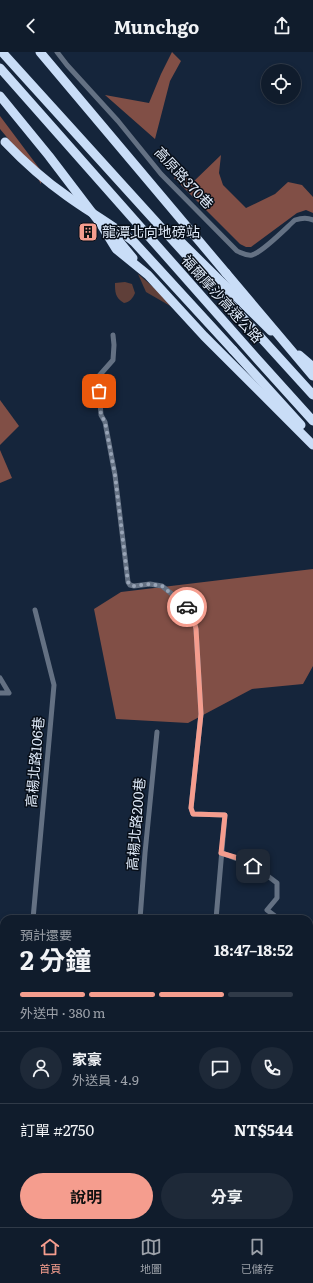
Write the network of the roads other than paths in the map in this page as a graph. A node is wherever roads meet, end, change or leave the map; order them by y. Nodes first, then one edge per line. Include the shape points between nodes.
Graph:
1 (2, 52) edge
2 (40, 52) edge
3 (57, 52) edge
4 (0, 68) edge
5 (0, 96) edge
6 (2, 139) edge
7 (313, 220) edge
8 (155, 222) junction
9 (113, 335) dead end
10 (313, 367) edge
11 (313, 376) edge
12 (313, 395) edge
13 (313, 421) edge
14 (313, 440) edge
15 (313, 444) edge
16 (35, 610) dead end
17 (0, 678) edge
18 (0, 693) edge
19 (157, 732) dead end
20 (221, 853) junction
21 (33, 915) edge
22 (140, 915) edge
23 (216, 915) edge
24 (274, 915) edge

1 - 8 highway, 福爾摩沙高速公路
2 - 11 highway, bridge
3 - 7 street, 高原路370巷 via 161,174 237,251 252,255 295,220
4 - 13 highway, 福爾摩沙高速公路
5 - 15 highway via 100,223 116,249 148,275 204,336
6 - 14 highway, bridge via 48,182 134,242
8 - 10 highway via 181,242 258,319
8 - 12 highway, 福爾摩沙高速公路
9 - 20 street via 113,360 98,377 101,415 105,422 115,475 128,582 134,586 162,586 192,613 196,629 201,714 191,808 193,814 225,815
16 - 21 street, 高楊北路106巷 via 54,685
17 - 18 street via 9,693
19 - 22 street, 高楊北路200巷
20 - 23 street
20 - 24 street via 241,859 277,884 277,898 267,910

